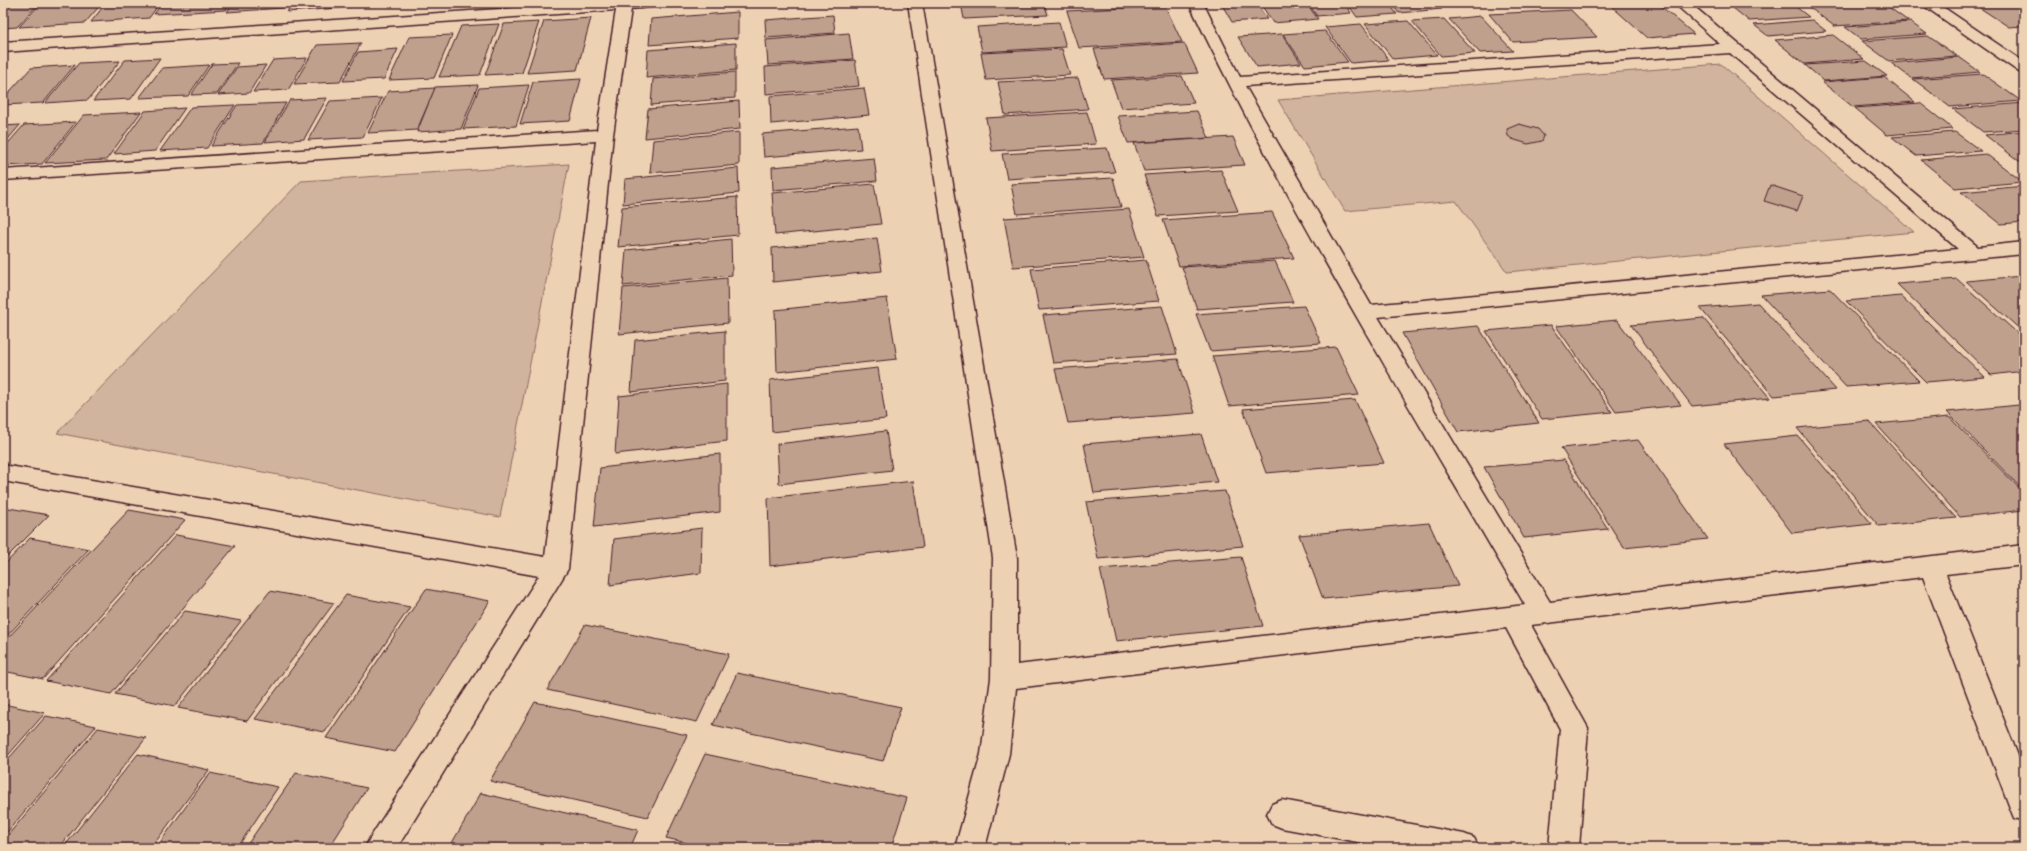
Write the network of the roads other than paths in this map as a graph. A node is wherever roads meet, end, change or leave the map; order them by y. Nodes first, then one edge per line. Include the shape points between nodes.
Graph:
1 (655, 3) edge
2 (915, 3) edge
3 (1196, 3) edge
4 (1681, 3) edge
5 (1927, 3) edge
6 (624, 5) junction
7 (3, 47) edge
8 (1735, 48) junction
9 (2024, 69) edge
10 (1235, 82) junction
11 (605, 135) junction
12 (3, 175) edge
13 (2024, 248) edge
14 (1974, 253) junction
15 (1365, 312) junction
16 (3, 473) edge
17 (2024, 555) edge
18 (1931, 566) junction
19 (556, 569) junction
20 (1543, 613) junction
21 (1513, 616) junction
22 (1004, 678) junction
23 (2024, 808) edge
24 (1282, 814) dead end
25 (380, 848) edge
26 (970, 848) edge
27 (1464, 848) edge
28 (1564, 848) edge

1 - 6 street
2 - 22 street via 1005,558
3 - 10 street
4 - 8 street
5 - 9 street
6 - 7 street
6 - 11 street
8 - 10 street
8 - 14 street
10 - 15 street
11 - 12 street
11 - 19 street
13 - 14 street
14 - 15 street
15 - 20 street
16 - 19 street
17 - 18 street
18 - 20 street
18 - 23 street
19 - 25 street
20 - 21 street
21 - 22 street
21 - 28 street via 1574,728
22 - 26 street via 995,754
24 - 27 street

